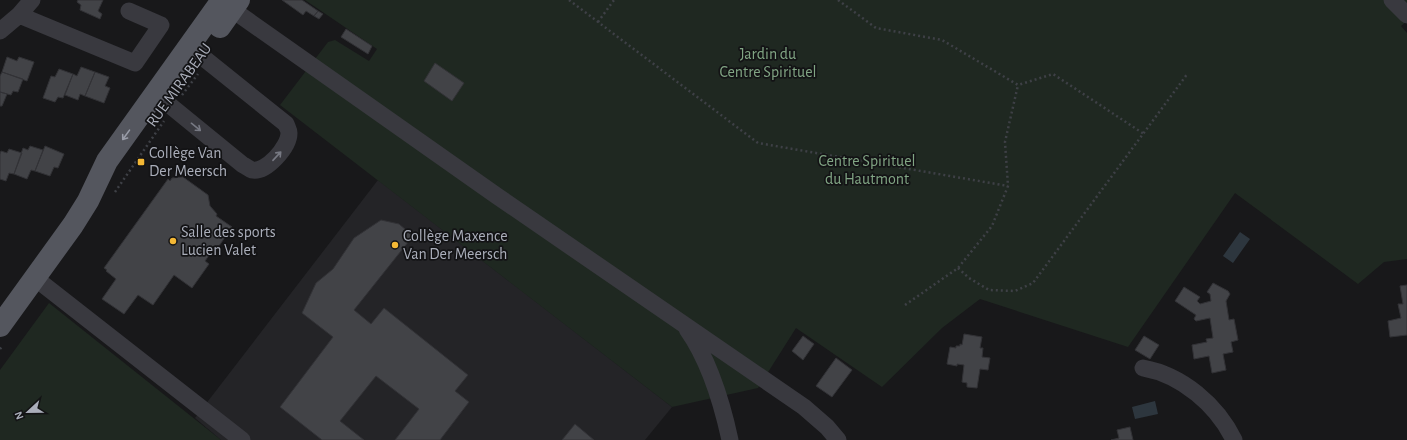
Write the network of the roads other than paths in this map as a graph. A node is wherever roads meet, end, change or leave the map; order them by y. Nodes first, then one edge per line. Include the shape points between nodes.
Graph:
1 (32, 0) edge
2 (1392, 0) edge
3 (229, 3) edge
4 (129, 11) dead end
5 (19, 14) junction
6 (1407, 15) edge
7 (0, 31) edge
8 (195, 51) junction
9 (161, 98) junction
10 (35, 278) junction
11 (683, 324) junction
12 (0, 326) edge
13 (1143, 368) dead end
14 (242, 440) edge
15 (730, 440) edge
16 (838, 440) edge
17 (1234, 440) edge

1 - 5 street
2 - 6 street
3 - 8 main road, RUE MIRABEAU
3 - 11 street via 497,196
4 - 5 street via 161,25 135,63
5 - 7 street
8 - 9 main road, RUE MIRABEAU
9 -> 8 street via 252,170 266,166 280,153 288,138 286,124
9 - 10 main road, RUE MIRABEAU via 107,186
10 - 12 main road, RUE MIRABEAU
10 - 14 street
11 - 15 street via 709,372
11 - 16 street via 804,408
13 - 17 street via 1156,370 1178,380 1205,401 1223,420

